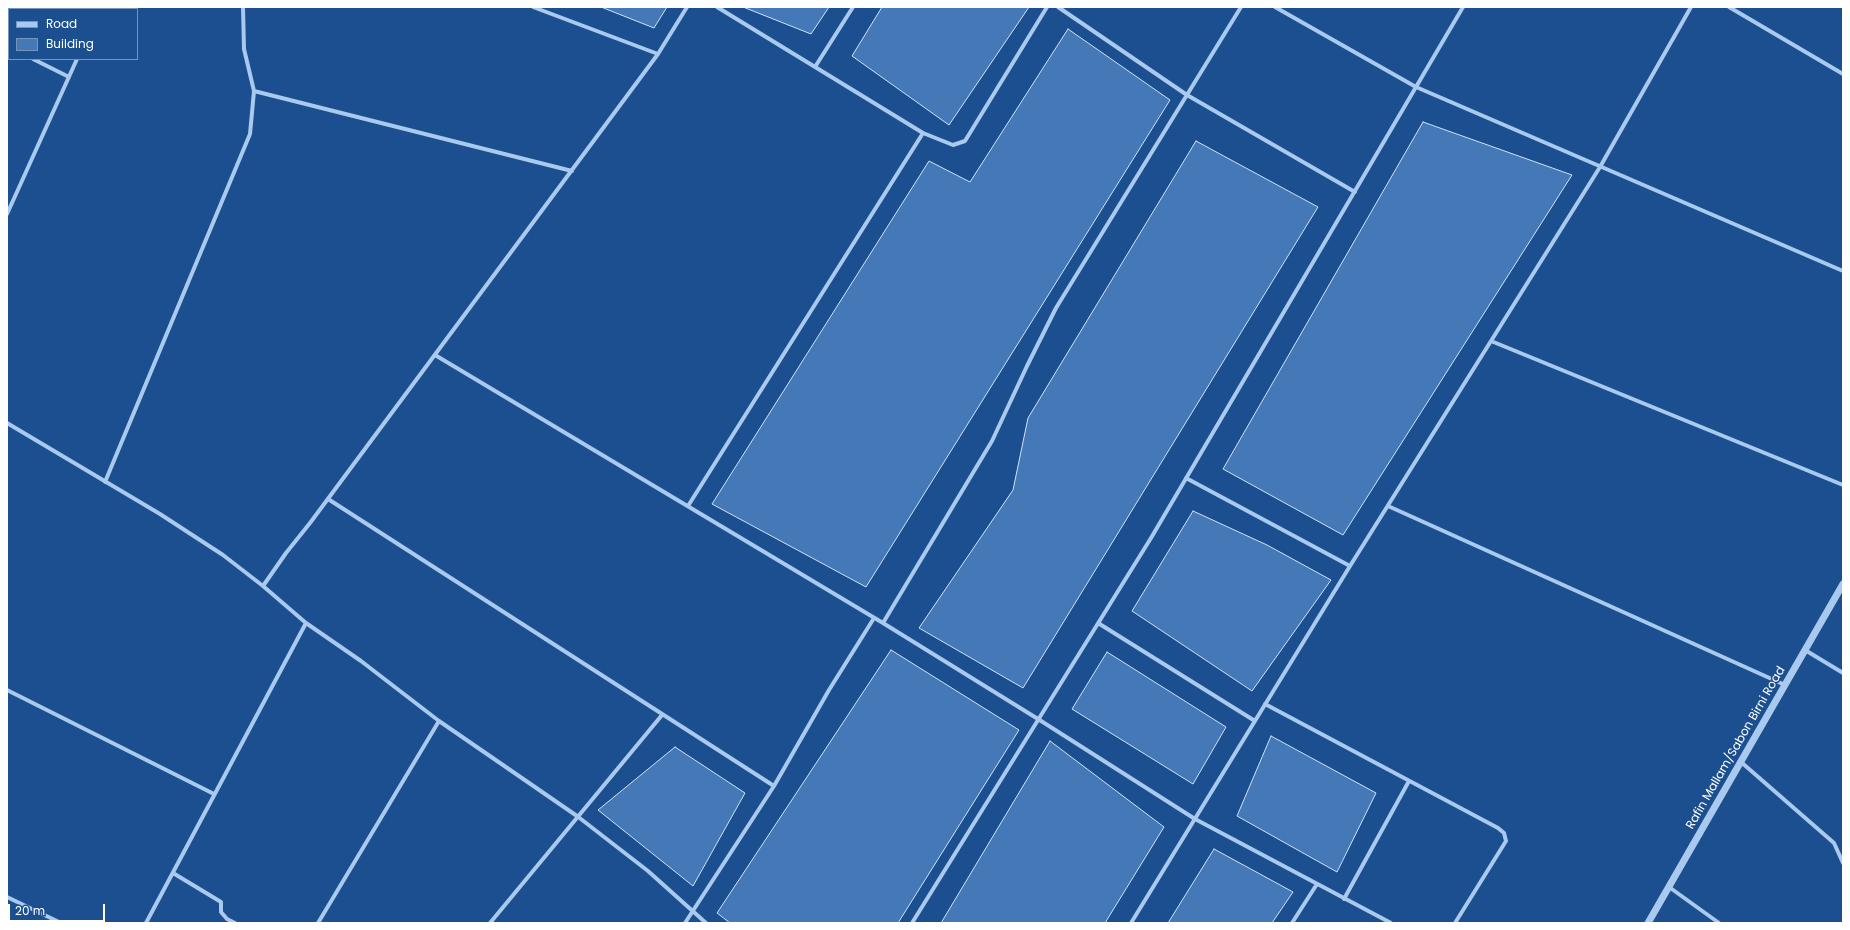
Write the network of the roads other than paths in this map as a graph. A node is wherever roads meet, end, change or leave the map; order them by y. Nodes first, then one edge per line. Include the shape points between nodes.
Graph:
1 (243, 7) edge
2 (533, 7) edge
3 (687, 7) edge
4 (717, 7) edge
5 (853, 7) edge
6 (1047, 7) edge
7 (1058, 7) edge
8 (1241, 7) edge
9 (1274, 7) edge
10 (1463, 7) edge
11 (1691, 7) edge
12 (1729, 7) edge
13 (658, 54) junction
14 (35, 60) edge
15 (76, 60) edge
16 (815, 67) junction
17 (1843, 74) edge
18 (69, 77) junction
19 (1416, 87) junction
20 (254, 91) junction
21 (1187, 95) junction
22 (923, 134) junction
23 (1600, 167) junction
24 (572, 171) junction
25 (1355, 192) junction
26 (7, 214) edge
27 (1843, 271) edge
28 (1491, 341) junction
29 (435, 355) junction
30 (7, 423) edge
31 (1186, 478) junction
32 (105, 482) junction
33 (1843, 485) edge
34 (328, 499) junction
35 (688, 506) junction
36 (1388, 506) junction
37 (1350, 566) junction
38 (1843, 584) edge
39 (263, 586) junction
40 (874, 618) junction
41 (306, 623) junction
42 (883, 623) junction
43 (1098, 623) junction
44 (1805, 650) junction
45 (1843, 673) edge
46 (1785, 685) junction
47 (7, 690) edge
48 (1265, 704) junction
49 (662, 715) junction
50 (1038, 719) junction
51 (439, 721) junction
52 (1255, 721) junction
53 (1741, 762) junction
54 (1409, 780) junction
55 (774, 786) junction
56 (214, 794) junction
57 (577, 816) junction
58 (1195, 819) junction
59 (1843, 863) edge
60 (173, 873) junction
61 (1317, 884) junction
62 (1669, 887) junction
63 (7, 897) edge
64 (1344, 899) junction
65 (692, 912) junction
66 (61, 923) edge
67 (146, 923) edge
68 (235, 923) edge
69 (318, 923) edge
70 (490, 923) edge
71 (685, 923) edge
72 (706, 923) edge
73 (912, 923) edge
74 (1131, 923) edge
75 (1292, 923) edge
76 (1391, 923) edge
77 (1455, 923) edge
78 (1648, 923) edge
79 (1719, 923) edge

1 - 20 street via 244,49
2 - 13 street
3 - 13 street
4 - 16 street
5 - 16 street
6 - 22 street via 965,141 953,145
7 - 21 street
8 - 21 street
9 - 19 street
10 - 19 street
11 - 23 street
12 - 17 street
13 - 24 street
14 - 18 street
15 - 18 street
16 - 22 street
18 - 26 street
19 - 23 street
19 - 25 street
20 - 24 street
20 - 32 street via 250,134
21 - 25 street
21 - 42 street via 1056,308 992,441
22 - 35 street
23 - 27 street
23 - 28 street
24 - 29 street
25 - 31 street
28 - 33 street
28 - 36 street
29 - 34 street
29 - 35 street
30 - 32 street
31 - 37 street
31 - 43 street
32 - 39 street via 223,555
34 - 39 street
34 - 49 street
35 - 40 street
36 - 37 street
36 - 46 street
37 - 48 street
38 - 44 street, Rafin Mallam/Sabon Birni Road
39 - 41 street
40 - 42 street
40 - 55 street
41 - 51 street via 361,661
41 - 56 street
42 - 50 street
43 - 50 street
43 - 52 street
44 - 45 street
44 - 46 street, Rafin Mallam/Sabon Birni Road
46 - 53 street, Rafin Mallam/Sabon Birni Road
47 - 56 street
48 - 52 street
48 - 54 street
49 - 55 street
49 - 57 street
50 - 58 street
50 - 73 street
51 - 57 street
51 - 69 street
52 - 58 street
53 - 59 street via 1834,843
53 - 62 street, Rafin Mallam/Sabon Birni Road
54 - 64 street
54 - 77 street via 1504,833 1506,840
55 - 65 street
56 - 60 street
57 - 65 street via 648,871
57 - 70 street
58 - 61 street
58 - 74 street
60 - 67 street
60 - 68 street via 221,902 221,912
61 - 64 street
61 - 75 street
62 - 78 street, Rafin Mallam/Sabon Birni Road
62 - 79 street
63 - 66 street
64 - 76 street
65 - 71 street
65 - 72 street

